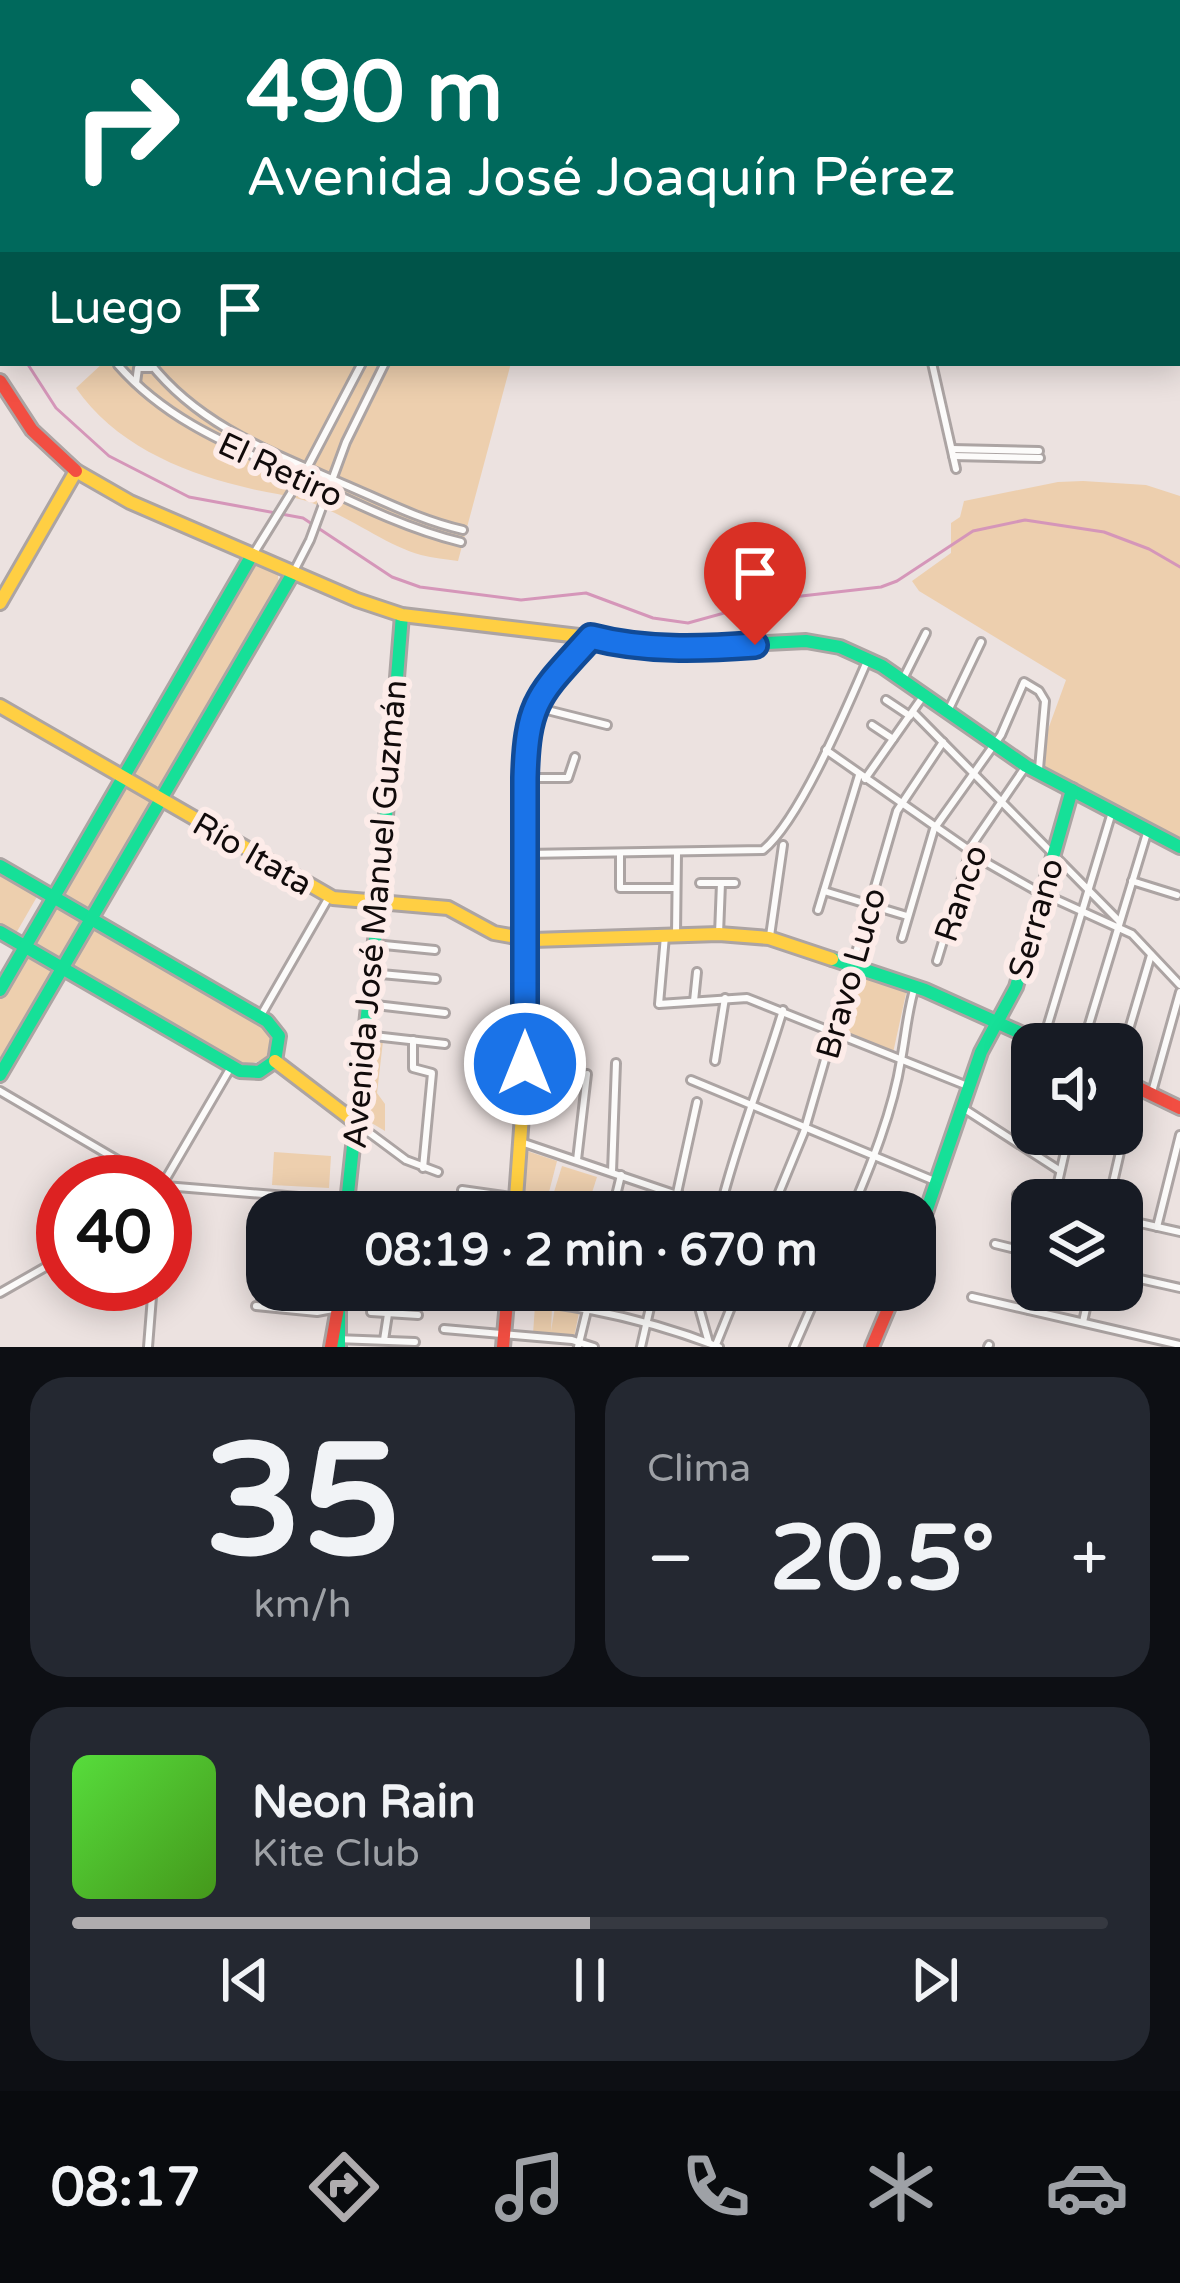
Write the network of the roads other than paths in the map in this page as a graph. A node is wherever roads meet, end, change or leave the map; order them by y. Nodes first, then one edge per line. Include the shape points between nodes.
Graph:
1 (119, 366) edge
2 (152, 366) edge
3 (360, 366) edge
4 (384, 366) edge
5 (933, 366) edge
6 (0, 381) edge
7 (137, 386) junction
8 (952, 453) junction
9 (1036, 455) dead end
10 (307, 468) junction
11 (956, 469) dead end
12 (76, 471) junction
13 (301, 478) junction
14 (332, 479) junction
15 (97, 485) junction
16 (65, 490) junction
17 (328, 491) junction
18 (449, 527) junction
19 (463, 530) dead end
20 (445, 538) junction
21 (461, 542) dead end
22 (252, 555) junction
23 (293, 573) junction
24 (0, 603) edge
25 (403, 615) junction
26 (926, 633) dead end
27 (591, 637) junction
28 (981, 642) dead end
29 (868, 658) junction
30 (902, 680) junction
31 (924, 695) junction
32 (886, 700) dead end
33 (0, 706) edge
34 (533, 707) junction
35 (947, 712) junction
36 (911, 714) junction
37 (607, 724) dead end
38 (872, 725) dead end
39 (893, 739) junction
40 (944, 742) junction
41 (994, 745) junction
42 (826, 750) junction
43 (575, 758) dead end
44 (1033, 770) junction
45 (973, 772) junction
46 (862, 777) junction
47 (123, 778) junction
48 (525, 778) junction
49 (1072, 790) junction
50 (160, 799) junction
51 (1001, 801) junction
52 (900, 804) junction
53 (1112, 812) junction
54 (934, 829) junction
55 (1148, 832) junction
56 (783, 845) dead end
57 (1180, 847) edge
58 (969, 852) junction
59 (620, 853) junction
60 (677, 853) junction
61 (525, 854) junction
62 (1054, 854) junction
63 (0, 866) edge
64 (1132, 881) junction
65 (700, 883) dead end
66 (721, 883) junction
67 (735, 883) dead end
68 (676, 888) junction
69 (1086, 888) junction
70 (824, 891) junction
71 (1042, 894) junction
72 (1177, 896) edge
73 (54, 897) junction
74 (329, 897) junction
75 (379, 903) junction
76 (870, 904) junction
77 (818, 910) dead end
78 (1079, 911) junction
79 (908, 916) junction
80 (91, 919) junction
81 (1118, 924) junction
82 (0, 932) edge
83 (719, 934) junction
84 (670, 936) junction
85 (770, 938) junction
86 (902, 938) dead end
87 (525, 939) junction
88 (374, 944) junction
89 (25, 947) junction
90 (436, 950) dead end
91 (1151, 955) junction
92 (937, 961) dead end
93 (852, 964) junction
94 (62, 968) junction
95 (697, 972) dead end
96 (370, 973) junction
97 (436, 980) dead end
98 (915, 986) junction
99 (1180, 988) edge
100 (0, 990) edge
101 (724, 998) junction
102 (694, 1001) junction
103 (367, 1004) junction
104 (783, 1010) junction
105 (445, 1013) dead end
106 (260, 1017) junction
107 (998, 1022) junction
108 (1049, 1023) edge
109 (1089, 1023) edge
110 (1131, 1023) edge
111 (1011, 1028) edge
112 (834, 1030) junction
113 (364, 1035) junction
114 (413, 1040) junction
115 (445, 1044) dead end
116 (902, 1059) junction
117 (275, 1061) junction
118 (715, 1061) dead end
119 (616, 1063) dead end
120 (231, 1067) junction
121 (587, 1074) dead end
122 (0, 1076) edge
123 (692, 1080) dead end
124 (970, 1087) junction
125 (1143, 1090) edge
126 (0, 1091) edge
127 (1152, 1094) junction
128 (698, 1102) dead end
129 (754, 1104) junction
130 (963, 1108) junction
131 (1180, 1108) edge
132 (355, 1122) junction
133 (806, 1126) junction
134 (1180, 1135) edge
135 (521, 1142) junction
136 (111, 1155) edge
137 (178, 1155) edge
138 (1063, 1155) edge
139 (874, 1156) junction
140 (577, 1161) junction
141 (423, 1168) junction
142 (1059, 1170) junction
143 (438, 1172) dead end
144 (616, 1174) junction
145 (1058, 1179) edge
146 (938, 1183) junction
147 (192, 1188) edge
148 (462, 1190) dead end
149 (348, 1191) edge
150 (471, 1191) edge
151 (517, 1191) edge
152 (615, 1191) edge
153 (671, 1191) edge
154 (678, 1191) edge
155 (726, 1191) edge
156 (780, 1191) edge
157 (860, 1191) edge
158 (935, 1191) edge
159 (246, 1195) edge
160 (1143, 1224) edge
161 (1157, 1227) junction
162 (1180, 1232) edge
163 (995, 1244) dead end
164 (1011, 1248) edge
165 (36, 1273) edge
166 (1143, 1279) edge
167 (1180, 1288) edge
168 (0, 1294) edge
169 (972, 1297) dead end
170 (1011, 1306) edge
171 (151, 1311) edge
172 (338, 1311) edge
173 (586, 1311) edge
174 (602, 1311) edge
175 (649, 1311) edge
176 (700, 1311) edge
177 (729, 1311) edge
178 (810, 1311) edge
179 (887, 1311) edge
180 (1034, 1311) edge
181 (1085, 1311) edge
182 (371, 1312) dead end
183 (388, 1313) junction
184 (418, 1315) dead end
185 (647, 1320) junction
186 (1083, 1322) junction
187 (444, 1329) dead end
188 (504, 1340) edge
189 (415, 1342) dead end
190 (335, 1343) edge
191 (382, 1343) edge
192 (578, 1345) edge
193 (1180, 1345) edge
194 (715, 1346) edge
195 (148, 1347) edge
196 (594, 1347) edge
197 (641, 1347) edge
198 (794, 1347) edge
199 (872, 1347) edge

1 - 7 street, El Retiro
2 - 7 street via 138,368
2 - 10 street, El Retiro via 214,423
3 - 10 street
4 - 14 street
5 - 8 street
6 - 12 street via 32,430
7 - 13 street, El Retiro via 191,426
8 - 9 street
8 - 11 street
10 - 13 street
10 - 14 street, El Retiro
12 - 15 street
12 - 16 street
13 - 17 street, El Retiro
13 - 22 street
14 - 17 street
14 - 18 street, El Retiro
15 - 16 street
15 - 22 street
16 - 24 street
17 - 20 street, El Retiro
17 - 23 street
18 - 19 street, El Retiro
18 - 20 street
20 - 21 street, El Retiro
22 - 23 street
22 - 47 street
23 - 25 street
23 - 50 street
25 - 27 street
25 - 75 street, Avenida José Manuel Guzmán
26 - 30 street
27 - 29 street via 696,649 806,641
27 - 34 street
28 - 35 street
29 - 30 street
29 - 42 street
30 - 31 street
31 - 35 street
31 - 36 street
32 - 36 street
33 - 47 street, Río Itata
34 - 37 street
34 - 48 street
35 - 41 street
36 - 39 street
36 - 40 street
38 - 39 street
39 - 46 street
40 - 45 street
40 - 52 street, Bravo Luco
41 - 44 street
41 - 44 street via 1024,682 1045,701
41 - 45 street
42 - 46 street
42 - 60 street via 767,848
43 - 48 street via 568,778
44 - 49 street
44 - 51 street, Ranco
45 - 51 street
45 - 54 street
46 - 52 street
46 - 70 street
47 - 50 street, Río Itata
47 - 73 street
48 - 61 street
49 - 53 street
49 - 62 street, Serrano
50 - 74 street, Río Itata
50 - 80 street
51 - 58 street, Ranco
51 - 62 street
52 - 54 street
52 - 76 street, Bravo Luco
53 - 55 street
53 - 69 street
54 - 58 street
54 - 79 street
55 - 57 street
55 - 64 street
56 - 85 street
58 - 71 street
58 - 92 street, Ranco
59 - 60 street
59 - 61 street
59 - 68 street via 620,889
60 - 68 street
61 - 87 street
62 - 69 street
62 - 71 street, Serrano
63 - 73 street
64 - 72 street
64 - 81 street
65 - 66 street
66 - 67 street
66 - 83 street
68 - 84 street
69 - 78 street
69 - 81 street
70 - 76 street
70 - 77 street
71 - 78 street
71 - 107 street, Serrano
73 - 80 street
73 - 89 street
74 - 75 street, Río Itata
74 - 106 street
75 - 87 street, Río Itata via 454,910 494,933
75 - 88 street, Avenida José Manuel Guzmán
76 - 79 street
76 - 93 street, Bravo Luco
78 - 81 street
78 - 108 street
79 - 86 street
80 - 94 street
80 - 106 street
81 - 91 street
81 - 109 street
82 - 89 street
83 - 84 street
83 - 85 street
84 - 87 street
84 - 102 street via 659,1004
85 - 93 street
87 - 135 street
88 - 90 street
88 - 96 street, Avenida José Manuel Guzmán
89 - 94 street
89 - 100 street
91 - 99 street
91 - 110 street
93 - 98 street
93 - 112 street, Bravo Luco
94 - 120 street
94 - 122 street
95 - 102 street
96 - 97 street
96 - 103 street, Avenida José Manuel Guzmán
98 - 107 street
98 - 116 street
99 - 127 street
101 - 102 street
101 - 104 street
101 - 118 street
103 - 105 street
103 - 113 street, Avenida José Manuel Guzmán
104 - 112 street
104 - 129 street
106 - 117 street via 278,1036
107 - 111 street
107 - 124 street, Serrano
112 - 116 street
112 - 133 street, Bravo Luco
113 - 114 street
113 - 132 street, Avenida José Manuel Guzmán
114 - 115 street
114 - 141 street via 413,1068 432,1073
116 - 124 street
116 - 139 street
117 - 120 street via 253,1073
117 - 132 street
119 - 144 street
120 - 137 street
121 - 140 street
123 - 129 street
124 - 130 street, Serrano
125 - 127 street
126 - 136 street
127 - 131 street
128 - 154 street
129 - 133 street
129 - 155 street
130 - 142 street
130 - 146 street, Serrano
132 - 141 street
132 - 149 street, Avenida José Manuel Guzmán
133 - 139 street
133 - 156 street, Bravo Luco
134 - 161 street
135 - 140 street
135 - 151 street
138 - 142 street
139 - 146 street
139 - 157 street
140 - 144 street
141 - 143 street
142 - 145 street
144 - 152 street
144 - 153 street
146 - 158 street, Serrano
147 - 159 street
148 - 150 street
160 - 161 street
161 - 162 street
163 - 164 street
165 - 168 street
166 - 167 street
169 - 170 street
171 - 195 street
172 - 190 street
173 - 192 street
174 - 185 street
175 - 185 street
176 - 194 street
177 - 194 street
178 - 198 street
179 - 199 street
180 - 186 street
181 - 186 street
182 - 183 street
183 - 184 street
183 - 191 street
185 - 194 street
185 - 197 street
186 - 193 street
187 - 188 street
188 - 192 street
189 - 191 street
190 - 191 street
192 - 196 street

